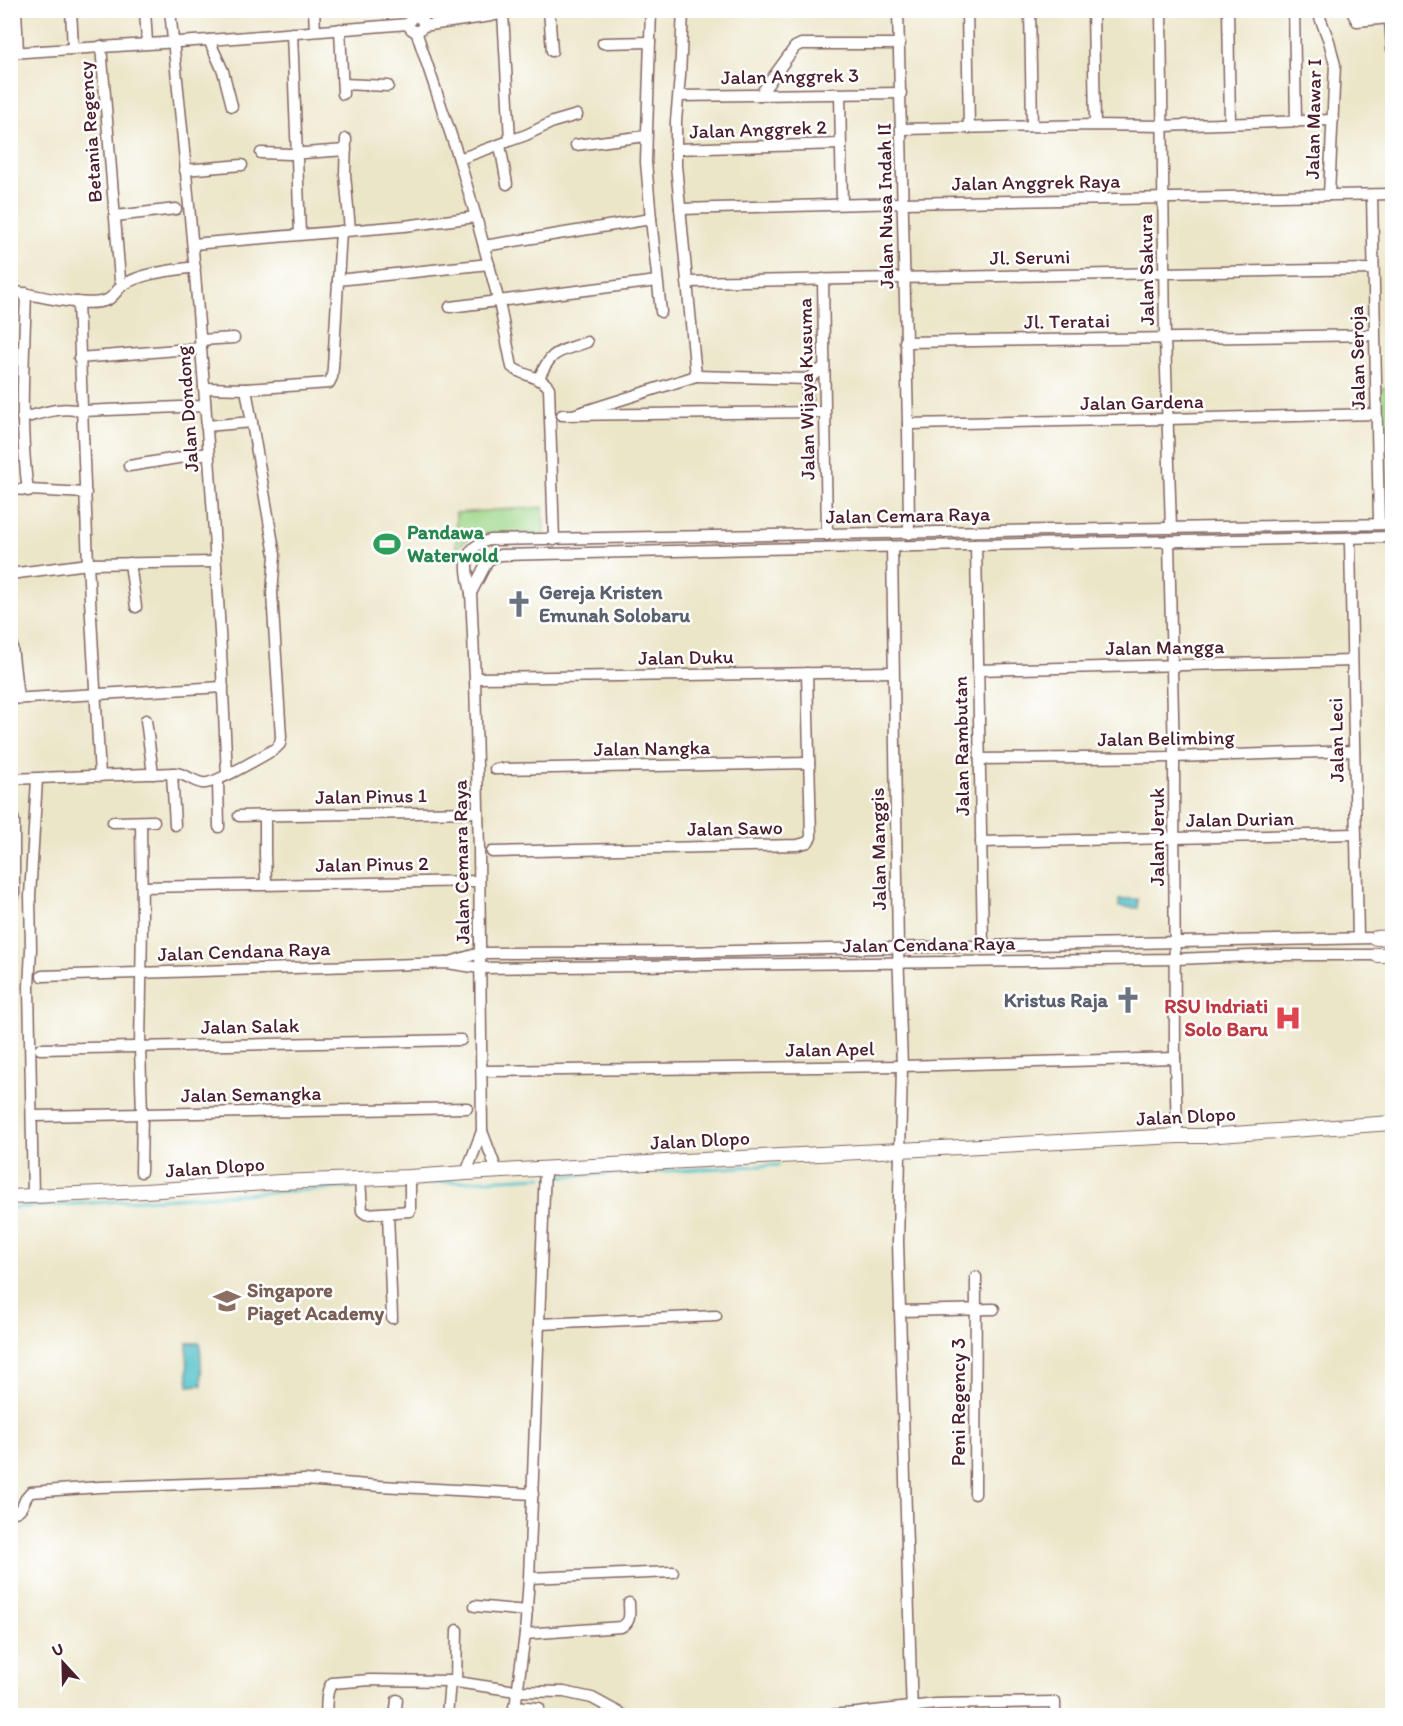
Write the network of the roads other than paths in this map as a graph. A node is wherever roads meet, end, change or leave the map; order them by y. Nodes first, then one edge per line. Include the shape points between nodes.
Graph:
1 (16, 10) edge
2 (71, 10) edge
3 (145, 10) edge
4 (170, 10) edge
5 (314, 10) edge
6 (549, 10) edge
7 (651, 10) edge
8 (683, 10) edge
9 (898, 10) edge
10 (967, 10) edge
11 (1030, 10) edge
12 (1094, 10) edge
13 (1161, 10) edge
14 (1228, 10) edge
15 (1294, 10) edge
16 (1317, 10) edge
17 (1351, 10) edge
18 (511, 11) edge
19 (490, 13) edge
20 (415, 22) edge
21 (340, 29) junction
22 (315, 32) junction
23 (292, 33) junction
24 (209, 40) junction
25 (173, 41) junction
26 (650, 42) junction
27 (147, 43) junction
28 (603, 43) dead end
29 (900, 44) junction
30 (101, 46) junction
31 (73, 48) junction
32 (1392, 49) edge
33 (552, 51) dead end
34 (14, 52) edge
35 (388, 86) dead end
36 (901, 93) junction
37 (840, 94) junction
38 (760, 95) junction
39 (679, 96) junction
40 (232, 106) dead end
41 (577, 115) dead end
42 (1333, 120) junction
43 (1296, 122) junction
44 (1230, 123) junction
45 (1095, 125) junction
46 (1032, 126) junction
47 (1162, 126) junction
48 (969, 128) junction
49 (902, 129) junction
50 (646, 136) junction
51 (505, 142) junction
52 (841, 144) junction
53 (576, 145) dead end
54 (675, 149) junction
55 (261, 153) dead end
56 (296, 154) junction
57 (459, 159) junction
58 (242, 165) dead end
59 (185, 170) junction
60 (507, 184) dead end
61 (1392, 194) edge
62 (1329, 195) junction
63 (1372, 195) junction
64 (1163, 198) junction
65 (902, 203) junction
66 (842, 204) junction
67 (680, 208) junction
68 (176, 209) dead end
69 (115, 216) junction
70 (477, 216) junction
71 (651, 219) junction
72 (346, 230) junction
73 (300, 234) junction
74 (193, 244) junction
75 (484, 246) junction
76 (489, 264) junction
77 (195, 267) junction
78 (1373, 269) junction
79 (1164, 273) junction
80 (904, 278) junction
81 (823, 279) junction
82 (120, 280) dead end
83 (338, 280) junction
84 (657, 282) junction
85 (687, 282) junction
86 (10, 291) edge
87 (26, 293) junction
88 (78, 302) junction
89 (499, 302) junction
90 (450, 307) dead end
91 (662, 312) dead end
92 (1374, 335) junction
93 (234, 338) dead end
94 (1165, 338) junction
95 (587, 342) dead end
96 (905, 342) junction
97 (200, 344) junction
98 (79, 358) junction
99 (824, 367) junction
100 (696, 376) junction
101 (808, 379) junction
102 (538, 380) junction
103 (204, 388) junction
104 (246, 389) junction
105 (205, 406) junction
106 (82, 411) junction
107 (806, 412) junction
108 (824, 412) junction
109 (576, 414) junction
110 (1376, 414) junction
111 (562, 415) dead end
112 (22, 418) junction
113 (1167, 420) junction
114 (252, 422) junction
115 (908, 424) junction
116 (206, 426) junction
117 (208, 453) junction
118 (129, 466) dead end
119 (10, 489) edge
120 (28, 491) junction
121 (86, 493) junction
122 (1379, 521) dead end
123 (1392, 524) edge
124 (1171, 528) junction
125 (1022, 531) junction
126 (909, 534) junction
127 (826, 535) junction
128 (759, 536) junction
129 (1392, 537) edge
130 (542, 540) junction
131 (554, 540) junction
132 (1169, 542) junction
133 (1350, 542) dead end
134 (976, 545) junction
135 (1023, 545) junction
136 (892, 547) junction
137 (759, 549) junction
138 (542, 554) junction
139 (215, 562) junction
140 (130, 563) junction
141 (88, 564) junction
142 (10, 574) edge
143 (471, 592) junction
144 (136, 607) dead end
145 (10, 630) edge
146 (1352, 661) junction
147 (1172, 665) junction
148 (978, 670) junction
149 (893, 672) junction
150 (807, 673) junction
151 (480, 678) dead end
152 (223, 687) junction
153 (96, 694) junction
154 (14, 698) edge
155 (146, 720) dead end
156 (1354, 751) junction
157 (1174, 757) junction
158 (980, 759) junction
159 (809, 764) junction
160 (495, 769) dead end
161 (172, 773) junction
162 (153, 774) junction
163 (100, 776) junction
164 (223, 777) junction
165 (10, 779) edge
166 (36, 779) junction
167 (10, 809) edge
168 (478, 812) junction
169 (239, 816) dead end
170 (265, 816) junction
171 (154, 821) dead end
172 (112, 822) dead end
173 (141, 822) junction
174 (175, 825) dead end
175 (219, 827) dead end
176 (1356, 834) junction
177 (1175, 838) junction
178 (981, 842) junction
179 (492, 852) dead end
180 (479, 880) junction
181 (266, 884) junction
182 (142, 887) junction
183 (13, 896) edge
184 (30, 896) junction
185 (1392, 937) edge
186 (1358, 938) junction
187 (1375, 938) joint
188 (1175, 942) junction
189 (983, 946) junction
190 (898, 948) junction
191 (687, 952) junction
192 (481, 953) junction
193 (1376, 955) joint
194 (1392, 955) edge
195 (1175, 959) junction
196 (898, 962) junction
197 (447, 963) junction
198 (687, 965) junction
199 (482, 968) junction
200 (141, 972) junction
201 (42, 976) dead end
202 (462, 1040) dead end
203 (140, 1047) junction
204 (40, 1050) dead end
205 (1175, 1058) junction
206 (902, 1066) junction
207 (486, 1071) dead end
208 (467, 1108) dead end
209 (142, 1115) junction
210 (36, 1116) dead end
211 (1392, 1122) edge
212 (482, 1131) junction
213 (1177, 1131) dead end
214 (899, 1150) junction
215 (497, 1171) junction
216 (141, 1172) dead end
217 (466, 1173) junction
218 (546, 1174) junction
219 (410, 1183) junction
220 (360, 1184) junction
221 (33, 1196) junction
222 (10, 1197) edge
223 (388, 1213) junction
224 (976, 1277) dead end
225 (976, 1309) junction
226 (994, 1309) dead end
227 (900, 1311) junction
228 (716, 1316) dead end
229 (392, 1318) dead end
230 (540, 1324) junction
231 (533, 1494) junction
232 (975, 1494) dead end
233 (10, 1513) edge
234 (673, 1572) dead end
235 (529, 1578) junction
236 (629, 1603) dead end
237 (475, 1606) dead end
238 (527, 1611) junction
239 (457, 1630) dead end
240 (525, 1634) junction
241 (453, 1681) junction
242 (516, 1690) junction
243 (397, 1700) dead end
244 (539, 1708) dead end
245 (966, 1710) edge
246 (514, 1711) edge
247 (912, 1712) edge
248 (857, 1714) edge
249 (326, 1716) edge
250 (395, 1716) edge
251 (447, 1716) edge
252 (626, 1716) edge
253 (815, 1716) edge
254 (1055, 1716) edge

1 - 34 street
2 - 31 street
3 - 27 street
4 - 25 street, Jalan Dondong
5 - 22 street
6 - 33 street
7 - 26 street
8 - 39 street
9 - 29 street, Jalan Nusa Indah II
10 - 48 street
11 - 46 street
12 - 45 street
13 - 47 street, Jalan Sakura
14 - 44 street
15 - 43 street
16 - 42 street, Jalan Mawar I via 1335,64
17 - 32 street via 1357,21 1390,18
18 - 19 street
18 - 51 street
19 - 20 street
20 - 21 street
20 - 57 street
21 - 22 street
21 - 35 street via 343,89
22 - 23 street
23 - 24 street
23 - 56 street
24 - 25 street
24 - 40 street via 223,71
25 - 27 street
25 - 59 street, Jalan Dondong
26 - 28 street
26 - 50 street
27 - 30 street
29 - 36 street, Jalan Nusa Indah II
29 - 38 street via 801,44
30 - 31 street
30 - 69 street, Betania Regency
31 - 34 street
36 - 37 street, Jalan Anggrek 3
36 - 49 street, Jalan Nusa Indah II
37 - 38 street, Jalan Anggrek 3
37 - 52 street
38 - 39 street, Jalan Anggrek 3
39 - 54 street
41 - 51 street
42 - 43 street
42 - 62 street, Jalan Mawar I
43 - 44 street
44 - 47 street
45 - 46 street
45 - 47 street
46 - 48 street
47 - 64 street, Jalan Sakura
48 - 49 street
49 - 65 street, Jalan Nusa Indah II
50 - 53 street
50 - 71 street
51 - 57 street
51 - 60 street
52 - 54 street, Jalan Anggrek 2
52 - 66 street
54 - 67 street
55 - 56 street
56 - 72 street via 346,145
56 - 73 street
57 - 70 street
58 - 59 street
59 - 74 street, Jalan Dondong
61 - 63 street, Jalan Anggrek Raya
62 - 63 street, Jalan Anggrek Raya
62 - 64 street, Jalan Anggrek Raya
63 - 78 street, Jalan Seroja
64 - 65 street, Jalan Anggrek Raya
64 - 79 street, Jalan Sakura
65 - 66 street, Jalan Anggrek Raya
65 - 80 street, Jalan Nusa Indah II
66 - 67 street, Jalan Anggrek Raya
67 - 85 street
68 - 69 street, Betania Regency
69 - 82 street, Betania Regency
70 - 72 street
70 - 75 street
71 - 75 street
71 - 84 street
72 - 73 street
72 - 83 street
73 - 74 street
74 - 77 street, Jalan Dondong
75 - 76 street
76 - 83 street
76 - 89 street
77 - 88 street via 136,278 107,300
77 - 97 street, Jalan Dondong
78 - 79 street, Jl. Seruni
78 - 92 street, Jalan Seroja
79 - 80 street, Jl. Seruni
79 - 94 street, Jalan Sakura
80 - 81 street, Jl. Seruni
80 - 96 street, Jalan Nusa Indah II
81 - 85 street, Jl. Seruni
81 - 99 street, Jalan Wijaya Kusuma
83 - 104 street via 329,383
84 - 89 street
84 - 91 street
85 - 100 street
86 - 87 street
87 - 88 street
87 - 112 street
88 - 98 street
89 - 90 street
89 - 102 street via 512,367
92 - 94 street, Jl. Teratai
92 - 110 street, Jalan Seroja
93 - 97 street
94 - 96 street, Jl. Teratai
94 - 113 street, Jalan Sakura
95 - 102 street via 555,354
96 - 115 street, Jalan Nusa Indah II
97 - 98 street
97 - 103 street, Jalan Dondong
98 - 106 street
99 - 101 street
99 - 108 street, Jalan Wijaya Kusuma
100 - 101 street
100 - 109 street
101 - 107 street
102 - 131 street via 549,390
103 - 104 street
103 - 105 street, Jalan Dondong
104 - 114 street
105 - 106 street
105 - 116 street, Jalan Dondong
106 - 112 street via 58,408
106 - 121 street
107 - 108 street
107 - 109 street
108 - 127 street, Jalan Wijaya Kusuma
109 - 111 street
110 - 113 street, Jalan Gardena
110 - 122 street, Jalan Seroja
112 - 120 street
113 - 115 street, Jalan Gardena
113 - 124 street, Jalan Sakura
114 - 116 street
114 - 164 street via 275,555 272,593 281,737 278,746
115 - 126 street, Jalan Nusa Indah II
116 - 117 street, Jalan Dondong
117 - 118 street
117 - 139 street, Jalan Dondong
119 - 120 street
120 - 121 street
121 - 141 street
123 - 124 street, Jalan Cemara Raya
124 - 125 street, Jalan Cemara Raya
125 - 126 street, Jalan Cemara Raya
125 - 135 street
126 - 127 street, Jalan Cemara Raya
127 - 128 street, Jalan Cemara Raya
128 - 131 street, Jalan Cemara Raya
128 - 137 street
129 - 132 street, Jalan Cemara Raya
130 - 131 street, Jalan Cemara Raya
130 - 138 street
130 - 143 street, Jalan Cemara Raya via 490,540 478,544 467,562
132 - 135 street, Jalan Cemara Raya
132 - 147 street, Jalan Jeruk
133 - 146 street, Jalan Leci
134 - 135 street, Jalan Cemara Raya
134 - 136 street, Jalan Cemara Raya
134 - 148 street, Jalan Rambutan
136 - 137 street, Jalan Cemara Raya
136 - 149 street, Jalan Manggis
137 - 138 street, Jalan Cemara Raya
138 - 143 street, Jalan Cemara Raya via 493,557
139 - 140 street
139 - 152 street, Jalan Dondong
140 - 141 street
140 - 144 street
141 - 142 street
141 - 153 street
143 - 168 street, Jalan Cemara Raya
145 - 154 street
146 - 147 street, Jalan Mangga
146 - 156 street, Jalan Leci
147 - 148 street, Jalan Mangga
147 - 157 street, Jalan Jeruk
148 - 158 street, Jalan Rambutan
149 - 150 street, Jalan Duku
149 - 190 street, Jalan Manggis
150 - 151 street, Jalan Duku
150 - 159 street, Jalan Sawo
152 - 153 street
152 - 164 street, Jalan Dondong
153 - 154 street
153 - 163 street
155 - 162 street
156 - 157 street, Jalan Belimbing
156 - 176 street, Jalan Leci
157 - 158 street, Jalan Belimbing
157 - 177 street, Jalan Jeruk
158 - 178 street, Jalan Rambutan
159 - 160 street, Jalan Nangka
159 - 179 street, Jalan Sawo via 811,837 804,844
161 - 162 street
161 - 164 street via 203,784
161 - 174 street
162 - 163 street
163 - 166 street
164 - 175 street, Jalan Dondong
165 - 166 street
166 - 184 street
167 - 183 street via 14,820
168 - 170 street, Jalan Pinus 1
168 - 180 street, Jalan Cemara Raya
169 - 170 street, Jalan Pinus 1
170 - 181 street
171 - 173 street
172 - 173 street
173 - 182 street
176 - 177 street, Jalan Durian
176 - 186 street, Jalan Leci
177 - 178 street, Jalan Durian
177 - 188 street, Jalan Jeruk
178 - 189 street, Jalan Rambutan
180 - 181 street, Jalan Pinus 2
180 - 192 street, Jalan Cemara Raya
181 - 182 street, Jalan Pinus 2
182 - 200 street
183 - 184 street
184 - 221 street
185 - 187 street
186 - 187 street, Jalan Cendana Raya
186 - 188 street, Jalan Cendana Raya
188 - 189 street, Jalan Cendana Raya
188 - 195 street, Jalan Jeruk
189 - 190 street, Jalan Cendana Raya
190 - 191 street, Jalan Cendana Raya
190 - 196 street, Jalan Manggis
191 - 192 street, Jalan Cendana Raya
191 - 198 street
192 - 197 street, Jalan Cendana Raya
192 - 199 street, Jalan Cemara Raya
193 - 194 street
193 - 195 street, Jalan Cendana Raya
195 - 196 street, Jalan Cendana Raya
195 - 205 street, Jalan Jeruk
196 - 198 street, Jalan Cendana Raya
196 - 206 street, Jalan Manggis
197 - 199 street, Jalan Cendana Raya
197 - 200 street, Jalan Cendana Raya
198 - 199 street, Jalan Cendana Raya
199 - 212 street, Jalan Cemara Raya
200 - 201 street, Jalan Cendana Raya
200 - 203 street
202 - 203 street, Jalan Salak
203 - 204 street, Jalan Salak
203 - 209 street
205 - 206 street, Jalan Apel
205 - 213 street, Jalan Jeruk
206 - 207 street, Jalan Apel
206 - 214 street, Jalan Manggis
208 - 209 street, Jalan Semangka
209 - 210 street, Jalan Semangka
209 - 216 street
211 - 214 street, Jalan Dlopo via 1205,1136
212 - 215 street
212 - 217 street
214 - 218 street, Jalan Dlopo
214 - 227 street, Jalan Manggis
215 - 217 street, Jalan Dlopo
215 - 218 street, Jalan Dlopo
217 - 219 street, Jalan Dlopo
218 - 230 street
219 - 220 street, Jalan Dlopo
219 - 223 street via 410,1211
220 - 221 street, Jalan Dlopo
220 - 223 street via 363,1213
221 - 222 street, Jalan Dlopo
223 - 229 street
224 - 225 street, Peni Regency 3
225 - 226 street, Peni Regency 3
225 - 227 street, Peni Regency 3
225 - 232 street, Peni Regency 3
227 - 247 street, Jalan Manggis
228 - 230 street
230 - 231 street
231 - 233 street via 305,1480 99,1487 31,1492 18,1511
231 - 235 street
234 - 235 street
235 - 238 street
236 - 240 street via 628,1624 621,1627
237 - 238 street
238 - 240 street
239 - 241 street
240 - 242 street
241 - 242 street
241 - 249 street via 332,1683
241 - 251 street
242 - 246 street
242 - 252 street via 577,1694
243 - 250 street
244 - 246 street
245 - 247 street via 936,1704
245 - 254 street via 1055,1702
247 - 248 street
248 - 253 street

